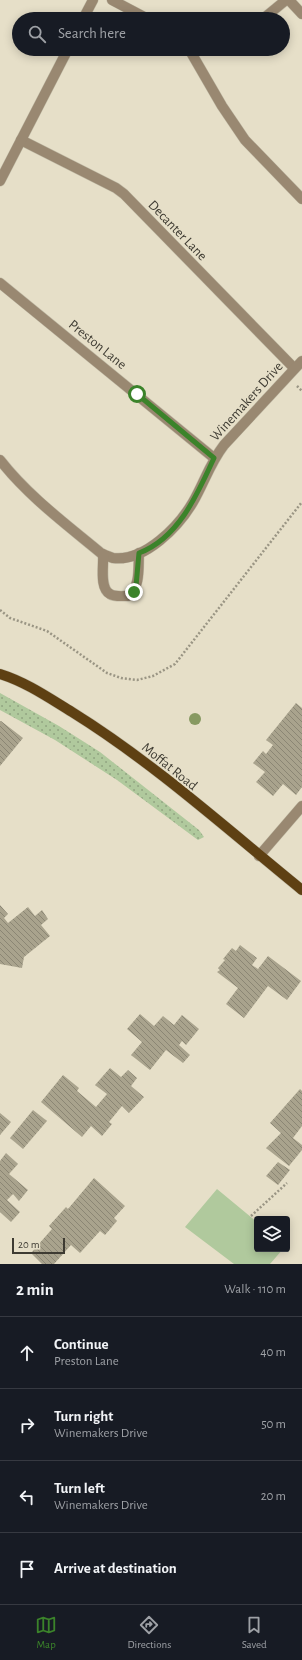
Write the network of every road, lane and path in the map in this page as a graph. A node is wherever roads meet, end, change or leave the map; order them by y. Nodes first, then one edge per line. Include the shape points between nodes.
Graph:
1 (93, 0) edge
2 (112, 0) edge
3 (288, 0) edge
4 (87, 12) edge
5 (135, 12) edge
6 (272, 12) edge
7 (302, 14) edge
8 (64, 56) edge
9 (193, 56) edge
10 (21, 140) junction
11 (0, 181) edge
12 (302, 199) edge
13 (0, 282) edge
14 (302, 361) edge
15 (294, 368) junction
16 (214, 458) junction
17 (0, 460) edge
18 (302, 502) edge
19 (139, 553) junction
20 (103, 554) junction
21 (0, 610) edge
22 (0, 668) edge
23 (0, 674) edge
24 (11, 678) junction
25 (302, 806) edge
26 (260, 856) junction
27 (302, 890) edge
28 (287, 1184) dead end
29 (250, 1216) dead end

1 - 4 street
2 - 5 street
3 - 6 street
3 - 7 street
8 - 10 street
9 - 12 street via 245,140
10 - 11 street
10 - 15 street, Decanter Lane via 124,194
13 - 16 street, Preston Lane
14 - 15 street, Winemakers Drive
15 - 16 street, Winemakers Drive
16 - 19 street, Winemakers Drive via 193,502 178,523 162,540
17 - 20 street via 28,492
18 - 21 path via 175,664 153,676 137,680 107,673 47,631 10,618
19 - 20 street, Winemakers Drive via 113,558
19 - 20 street via 136,586 134,592 128,596 111,595 106,591
22 - 24 main road, Moffat Road
23 - 24 main road, Moffat Road
24 - 26 main road, Moffat Road via 43,694 113,738
25 - 26 street
26 - 27 main road, Moffat Road
28 - 29 path

